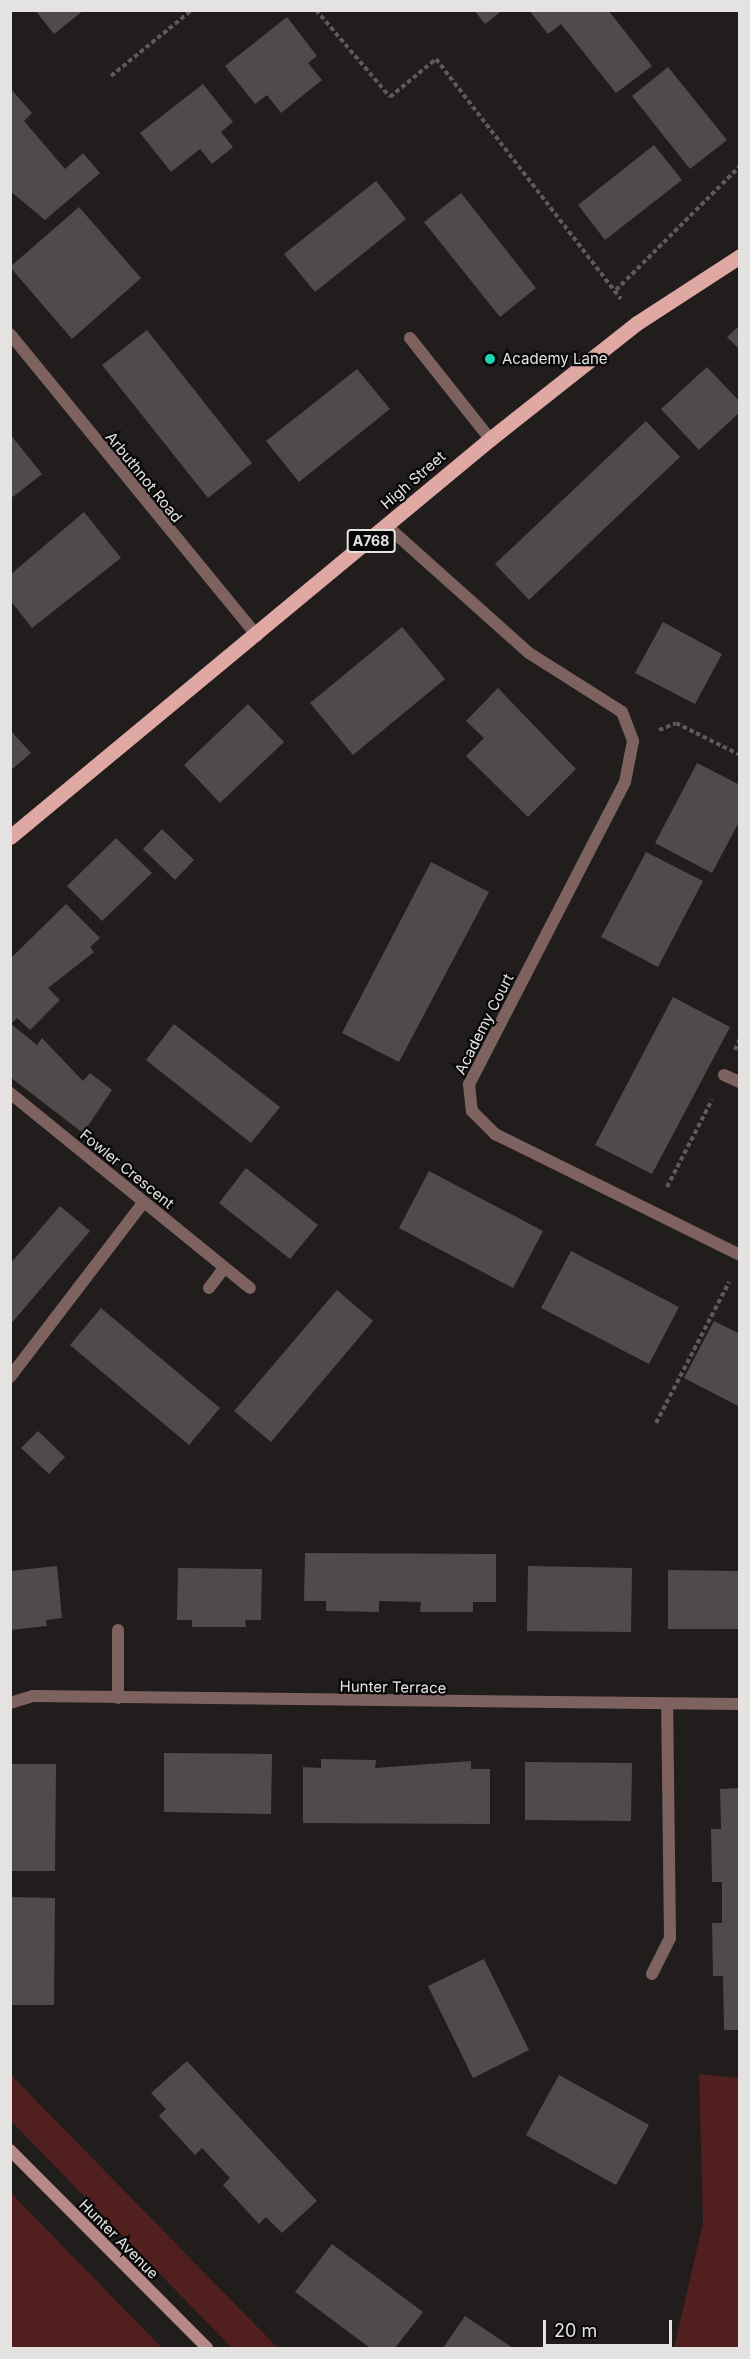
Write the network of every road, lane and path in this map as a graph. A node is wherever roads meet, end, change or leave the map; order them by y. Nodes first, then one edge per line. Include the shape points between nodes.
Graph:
1 (192, 10) edge
2 (316, 10) edge
3 (111, 76) dead end
4 (740, 166) edge
5 (740, 256) edge
6 (616, 290) junction
7 (637, 323) junction
8 (10, 334) edge
9 (410, 338) dead end
10 (490, 439) junction
11 (388, 527) junction
12 (257, 636) junction
13 (633, 741) junction
14 (740, 755) edge
15 (10, 837) edge
16 (740, 1039) edge
17 (724, 1075) junction
18 (740, 1082) edge
19 (10, 1094) edge
20 (144, 1202) junction
21 (654, 1213) junction
22 (740, 1255) edge
23 (224, 1268) junction
24 (734, 1272) dead end
25 (209, 1288) dead end
26 (250, 1288) dead end
27 (10, 1377) edge
28 (656, 1423) dead end
29 (118, 1630) dead end
30 (118, 1698) junction
31 (10, 1703) edge
32 (740, 1704) edge
33 (667, 1706) junction
34 (652, 1974) dead end
35 (10, 2150) edge
36 (207, 2349) edge

1 - 3 path
2 - 6 path via 390,97 436,59
4 - 6 path
5 - 7 main road, High Street / A768
6 - 7 path
7 - 10 main road, High Street / A768
8 - 12 street, Arbuthnot Road
9 - 10 street
10 - 11 main road, High Street / A768
11 - 12 main road, High Street / A768
11 - 13 street via 529,653 622,712
12 - 15 main road, High Street / A768
13 - 14 path via 676,723
13 - 21 street, Academy Court via 625,782 469,1084 472,1111 495,1134
16 - 17 path
17 - 18 street
17 - 21 path
19 - 20 street, Fowler Crescent
20 - 23 street, Fowler Crescent
20 - 27 street
21 - 22 street, Academy Court
23 - 25 street
23 - 26 street, Fowler Crescent
24 - 28 path
29 - 30 street
30 - 31 street, Hunter Terrace via 33,1696
30 - 33 street, Hunter Terrace
32 - 33 street, Hunter Terrace
33 - 34 street via 670,1938
35 - 36 street, Hunter Avenue

